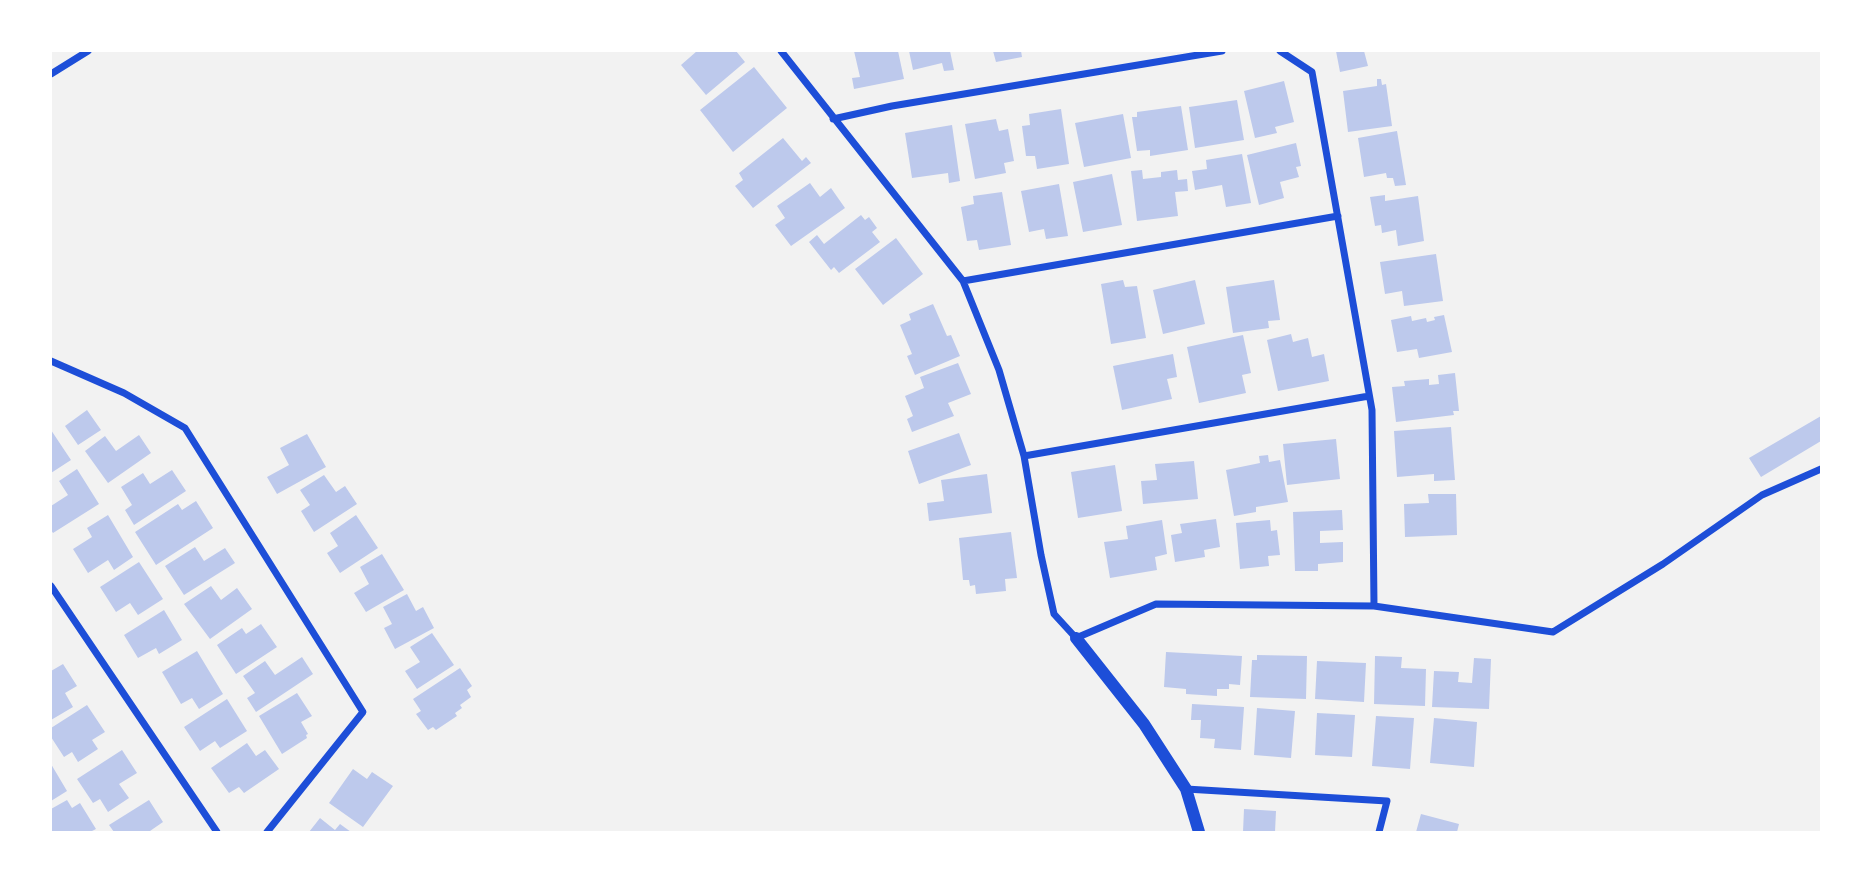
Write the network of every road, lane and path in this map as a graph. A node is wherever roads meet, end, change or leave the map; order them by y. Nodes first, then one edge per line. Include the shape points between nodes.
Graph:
1 (88, 51) edge
2 (780, 51) edge
3 (1222, 51) edge
4 (1280, 51) edge
5 (51, 74) edge
6 (833, 119) junction
7 (1338, 216) junction
8 (963, 281) junction
9 (51, 361) edge
10 (1369, 396) junction
11 (1024, 456) junction
12 (1821, 469) edge
13 (51, 586) edge
14 (1374, 606) junction
15 (1076, 638) junction
16 (1186, 789) junction
17 (217, 832) edge
18 (267, 832) edge
19 (1199, 832) edge
20 (1379, 832) edge

1 - 5 street
2 - 6 street
3 - 6 street
4 - 7 street via 1312,72
6 - 8 street
7 - 8 street
7 - 10 street
8 - 11 street via 999,370
9 - 18 street via 124,393 186,428 363,712
10 - 11 street
10 - 14 street
11 - 15 street via 1054,614
12 - 14 street via 1762,495 1553,632
13 - 17 street
14 - 15 street via 1156,604
15 - 16 street via 1144,724
16 - 19 street
16 - 20 street via 1387,801

